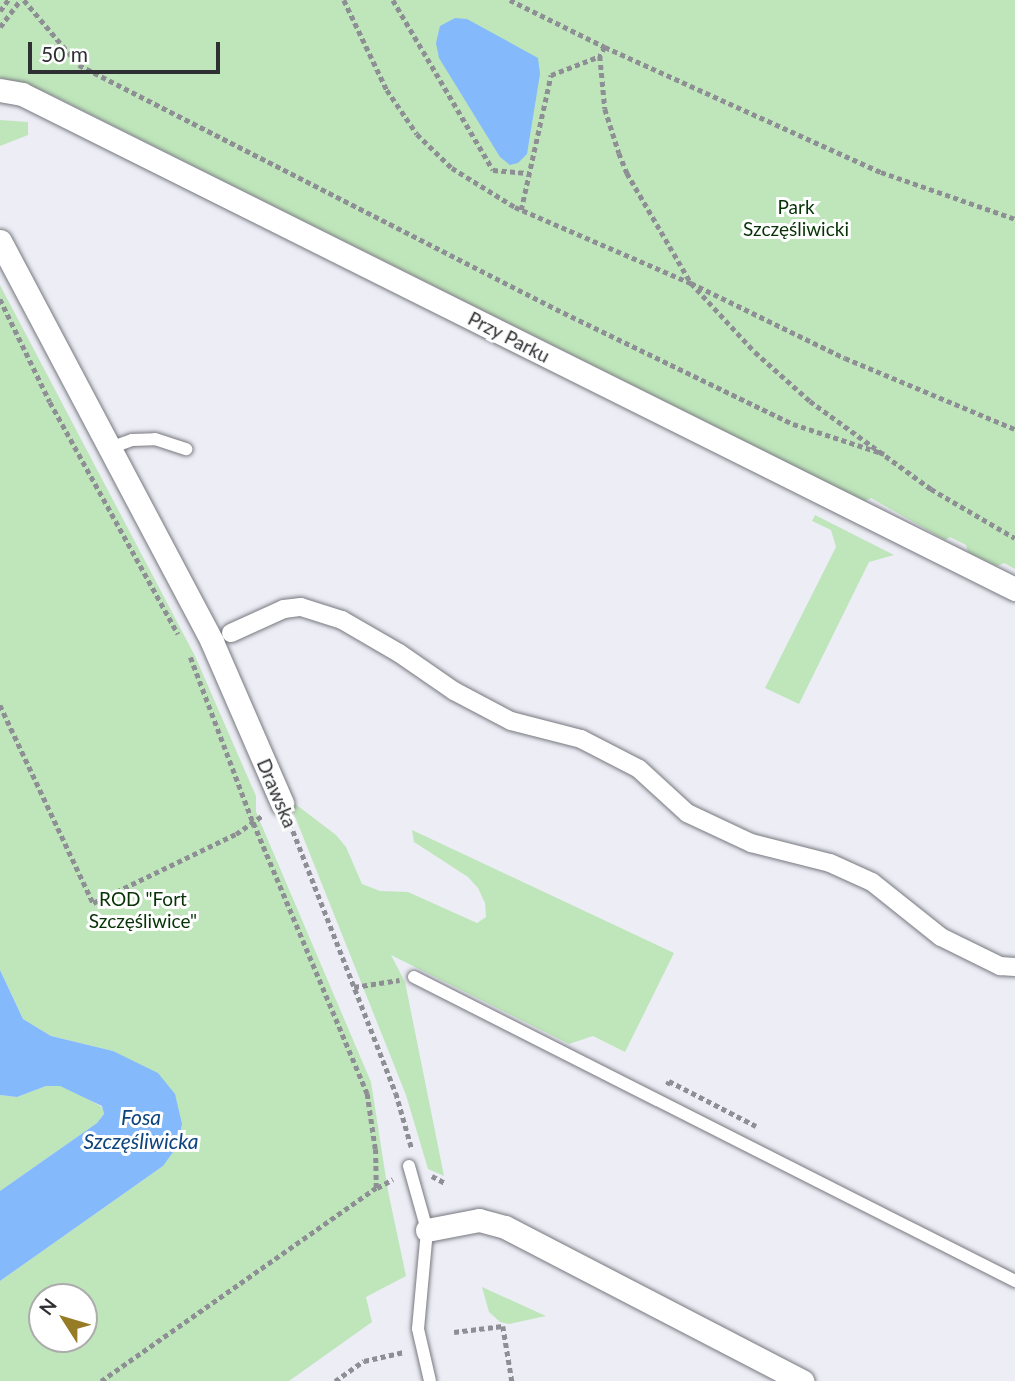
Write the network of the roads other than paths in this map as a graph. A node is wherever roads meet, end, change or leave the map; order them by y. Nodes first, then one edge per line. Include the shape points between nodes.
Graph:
1 (0, 90) edge
2 (0, 241) edge
3 (110, 449) junction
4 (186, 449) dead end
5 (1015, 590) edge
6 (221, 638) junction
7 (282, 803) road end
8 (1015, 967) edge
9 (414, 977) road end
10 (409, 1166) road end
11 (427, 1230) junction
12 (1015, 1281) edge
13 (430, 1381) edge
14 (802, 1381) edge

1 - 5 street, Przy Parku via 22,94
2 - 3 street, Drawska
3 - 4 lane via 132,440 155,439
3 - 6 street, Drawska
6 - 7 street, Drawska
6 - 8 street via 284,609 301,607 342,620 511,721 580,740 639,769 687,813 751,843 830,863 872,883 941,937 1000,966
9 - 12 lane
10 - 11 lane
11 - 13 lane via 418,1329
11 - 14 street via 479,1220 505,1227

